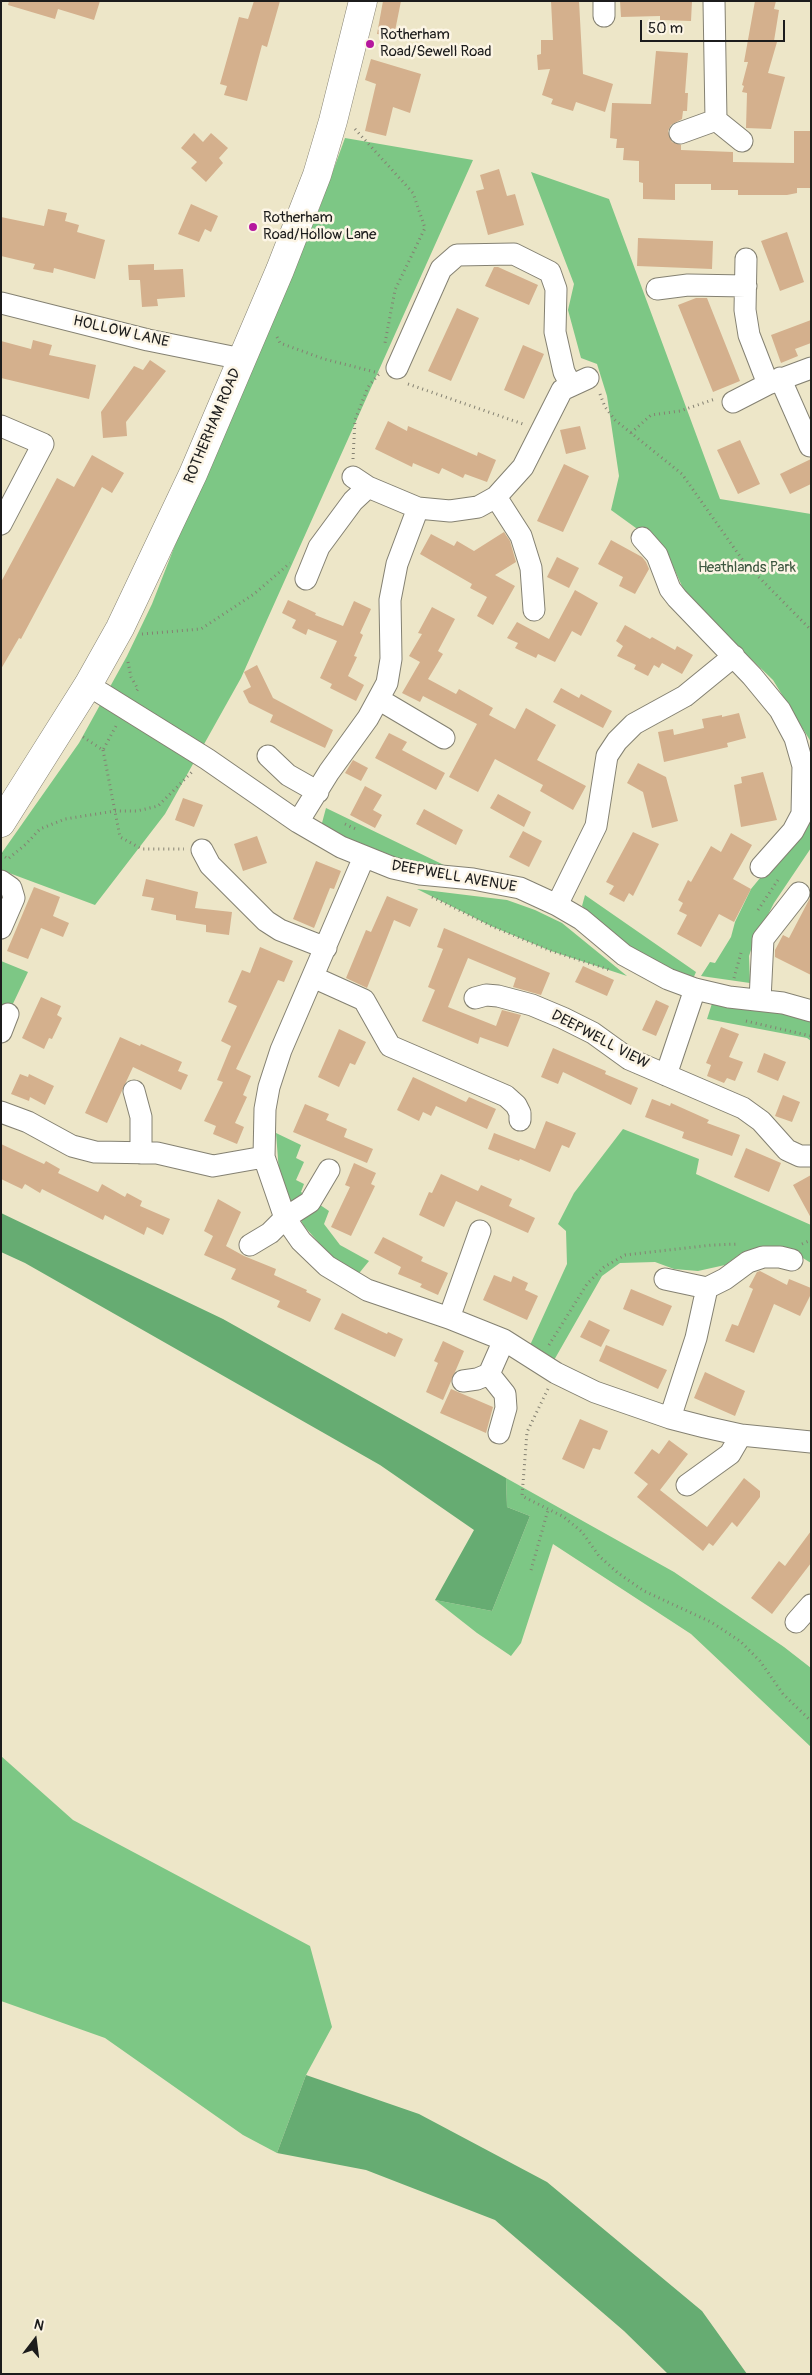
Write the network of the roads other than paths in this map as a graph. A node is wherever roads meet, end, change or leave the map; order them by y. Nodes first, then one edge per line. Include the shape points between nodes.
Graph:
1 (363, 1) edge
2 (714, 1) edge
3 (716, 120) junction
4 (680, 134) dead end
5 (742, 141) dead end
6 (746, 260) dead end
7 (746, 286) junction
8 (657, 289) dead end
9 (1, 303) edge
10 (242, 359) junction
11 (389, 366) road end
12 (811, 368) edge
13 (774, 381) junction
14 (733, 402) road end
15 (1, 426) edge
16 (810, 446) edge
17 (496, 497) junction
18 (418, 508) junction
19 (1, 524) edge
20 (642, 538) dead end
21 (306, 579) dead end
22 (534, 610) dead end
23 (734, 656) junction
24 (88, 685) junction
25 (380, 700) junction
26 (444, 738) dead end
27 (268, 756) dead end
28 (318, 792) junction
29 (298, 822) junction
30 (1, 823) edge
31 (202, 850) road end
32 (364, 857) junction
33 (761, 867) dead end
34 (1, 881) edge
35 (799, 893) dead end
36 (557, 905) junction
37 (1, 928) edge
38 (326, 948) junction
39 (313, 977) junction
40 (695, 989) junction
41 (475, 998) dead end
42 (760, 1000) junction
43 (811, 1011) edge
44 (666, 1075) junction
45 (134, 1091) dead end
46 (1, 1112) edge
47 (520, 1120) dead end
48 (141, 1153) junction
49 (811, 1156) edge
50 (264, 1157) junction
51 (329, 1170) dead end
52 (286, 1218) junction
53 (480, 1231) dead end
54 (250, 1245) dead end
55 (792, 1260) dead end
56 (665, 1279) dead end
57 (707, 1288) junction
58 (449, 1318) junction
59 (504, 1340) junction
60 (489, 1374) junction
61 (463, 1381) dead end
62 (670, 1418) junction
63 (499, 1433) dead end
64 (741, 1435) junction
65 (811, 1442) edge
66 (687, 1485) dead end
67 (811, 1605) edge
68 (796, 1622) dead end

1 - 10 main road, ROTHERHAM ROAD via 317,175
2 - 3 street
3 - 4 street
3 - 5 street
6 - 7 street
7 - 8 street via 688,285
7 - 13 street via 749,335
9 - 10 street, HOLLOW LANE via 148,340
10 - 24 main road, ROTHERHAM ROAD via 189,482 120,628
11 - 17 street via 441,269 457,255 514,254 550,272 556,289 555,332 564,372 579,381 562,390 523,467
12 - 13 street
13 - 14 street
13 - 16 street
15 - 19 street via 43,444
17 - 18 street via 478,507 450,510
17 - 22 street via 521,536 532,568
18 - 21 street via 360,482 353,501 319,547
18 - 25 street via 397,564 390,600 391,659
20 - 23 street via 657,556 670,589
23 - 33 street via 780,710 795,738 803,766 803,800 798,823
23 - 36 street via 685,696 634,724 617,741 607,756 596,826
24 - 29 street, DEEPWELL AVENUE via 208,759
24 - 30 main road, ROTHERHAM ROAD
25 - 26 street
25 - 28 street
27 - 28 street via 288,776
28 - 29 street
29 - 32 street, DEEPWELL AVENUE
31 - 38 street via 210,865 266,921
32 - 36 street, DEEPWELL AVENUE via 420,874 520,888
32 - 38 street
34 - 37 street via 11,888 14,898
35 - 42 street via 762,939
36 - 40 street, DEEPWELL AVENUE via 581,919 624,955
38 - 39 street
39 - 47 street via 364,1000 390,1046 506,1096 516,1105
39 - 50 street via 280,1050 269,1087 263,1128
40 - 42 street, DEEPWELL AVENUE
40 - 44 street, DEEPWELL VIEW
41 - 44 street, DEEPWELL VIEW via 498,996 532,1006 593,1033 629,1059
42 - 43 street, DEEPWELL AVENUE
44 - 49 street, DEEPWELL VIEW via 743,1108 761,1121 787,1150 800,1156
45 - 48 street via 141,1117
46 - 48 street via 28,1122 72,1146 95,1152
48 - 50 street via 156,1153 213,1166
50 - 52 street
51 - 52 street via 310,1202
52 - 54 street
52 - 58 street via 301,1240 327,1266 346,1278 376,1294
53 - 58 street
55 - 57 street via 763,1257 748,1262
56 - 57 street
57 - 62 street via 696,1338
58 - 59 street
59 - 60 street
59 - 62 street via 556,1373 595,1392
60 - 61 street
60 - 63 street via 505,1394 506,1408
62 - 64 street
64 - 65 street
64 - 66 street via 730,1454
67 - 68 street

